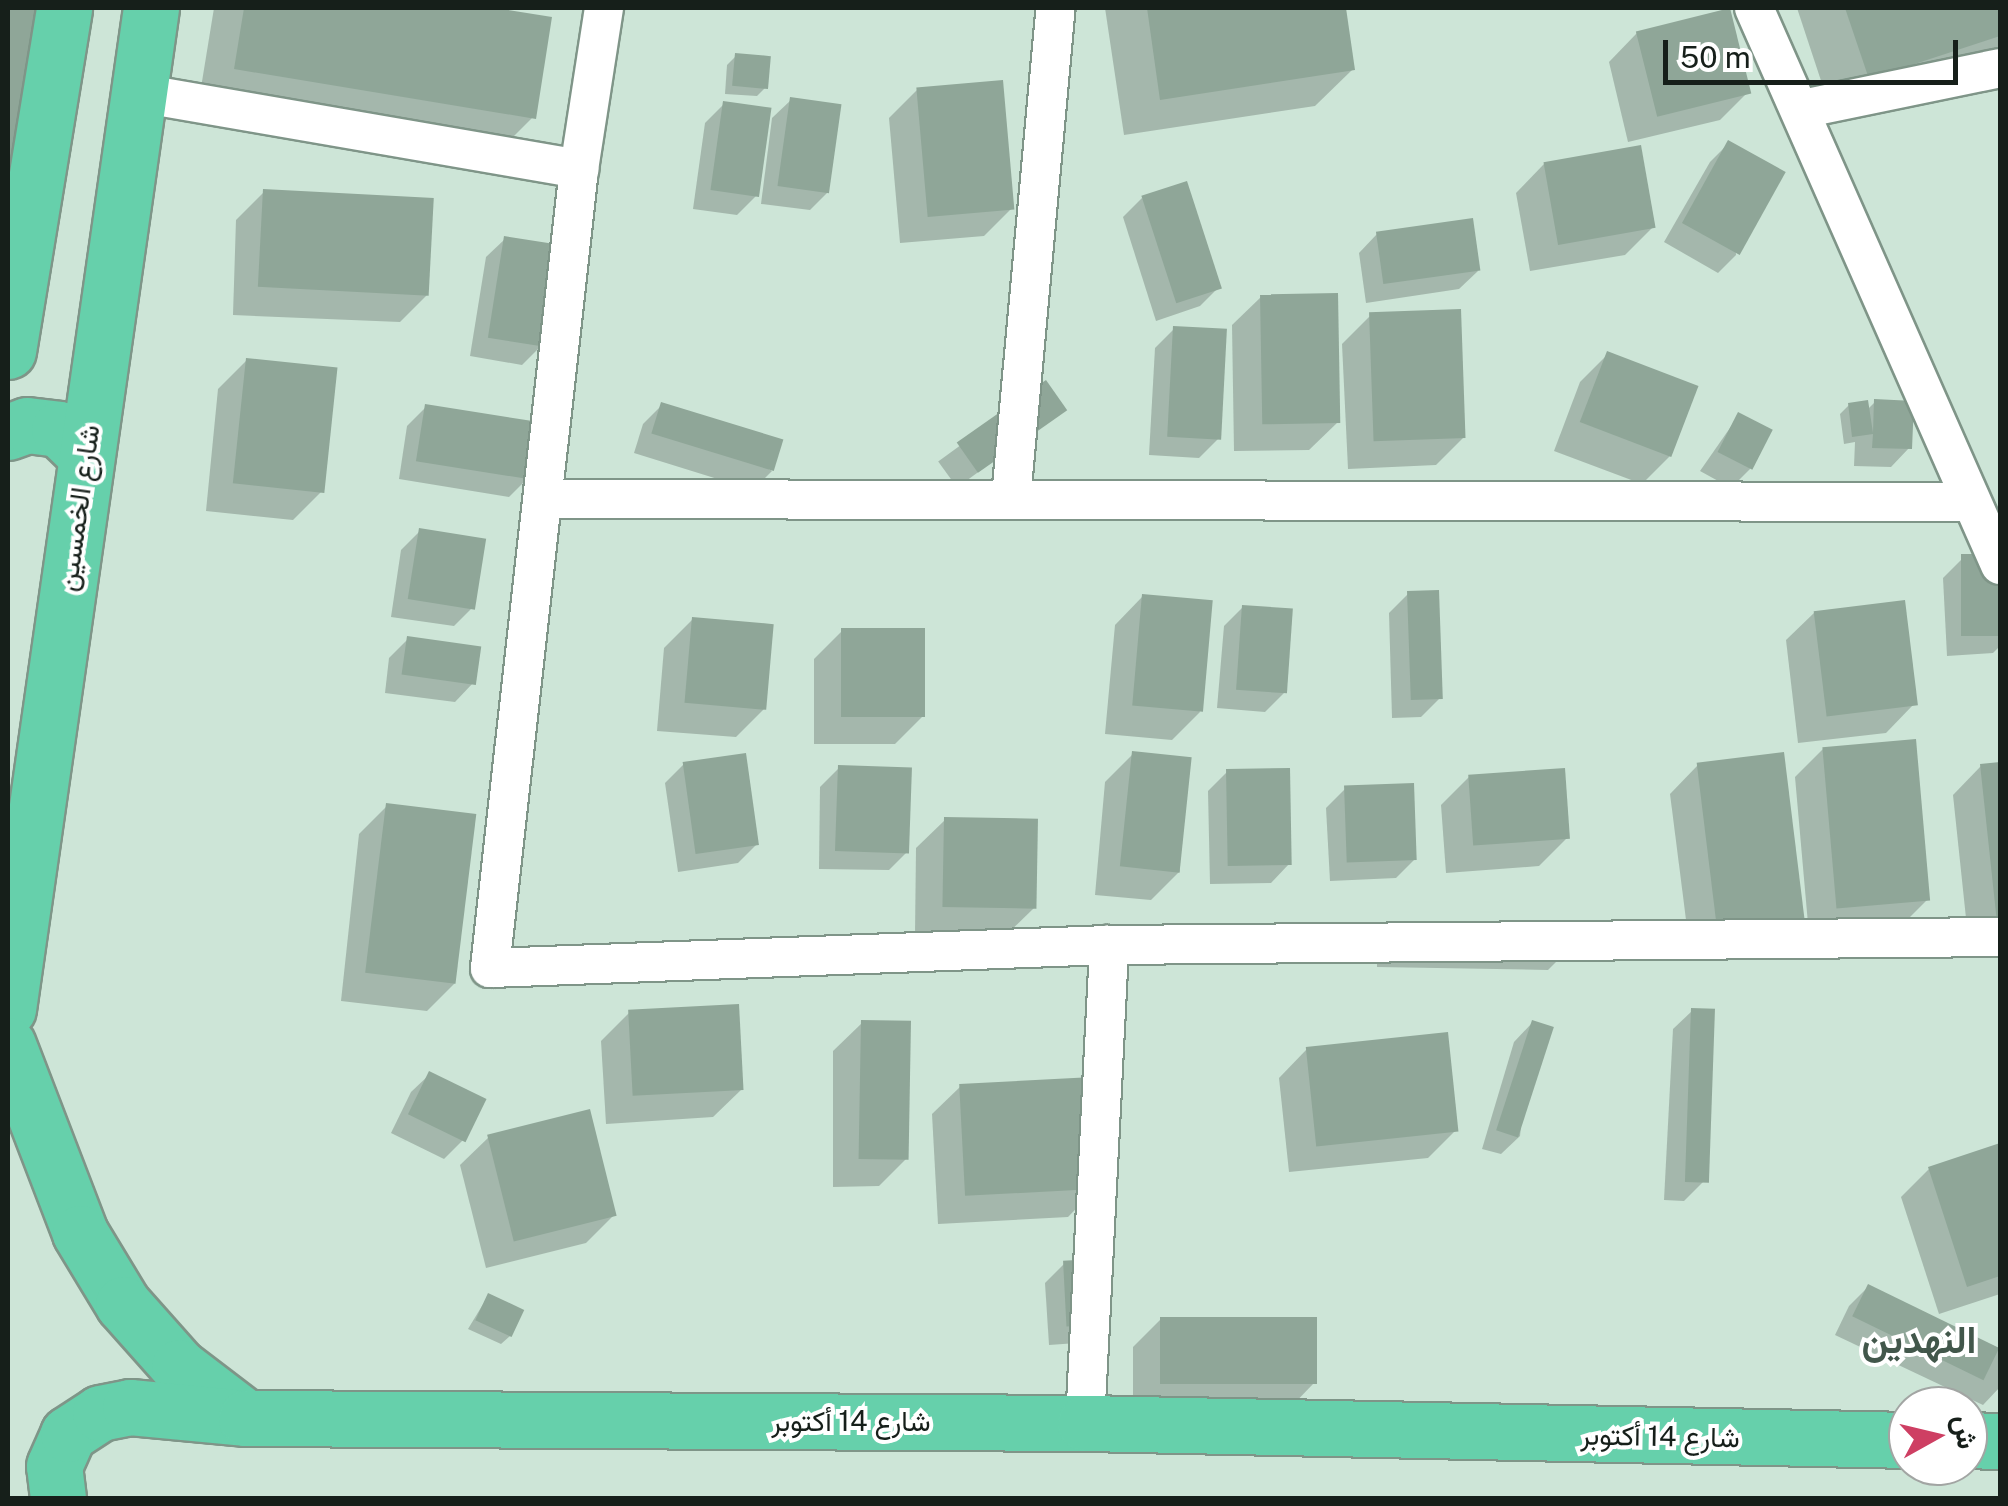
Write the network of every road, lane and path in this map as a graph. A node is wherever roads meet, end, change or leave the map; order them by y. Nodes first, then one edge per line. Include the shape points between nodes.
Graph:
1 (64, 8) edge
2 (151, 8) edge
3 (604, 8) edge
4 (1056, 8) edge
5 (1754, 8) edge
6 (2000, 68) edge
7 (139, 93) junction
8 (1802, 109) junction
9 (579, 169) junction
10 (24, 256) junction
11 (109, 272) junction
12 (8, 351) edge
13 (8, 432) edge
14 (86, 455) junction
15 (1010, 498) junction
16 (544, 499) junction
17 (1969, 502) junction
18 (2000, 565) edge
19 (2000, 937) edge
20 (1109, 944) junction
21 (8, 1009) edge
22 (8, 1045) edge
23 (246, 1418) junction
24 (1085, 1423) junction
25 (1888, 1440) edge
26 (58, 1498) edge

1 - 10 main road
2 - 7 main road, شارع الخمسين
3 - 9 street
4 - 15 street
5 - 8 street
6 - 8 street
7 - 9 street
7 - 11 main road, شارع الخمسين
8 - 17 street
9 - 16 street
10 - 11 main road via 48,276 78,280
10 - 12 main road
11 - 14 main road, شارع الخمسين
13 - 14 main road via 27,425 59,429
14 - 21 main road, شارع الخمسين
15 - 16 street
15 - 17 street
16 - 20 street via 490,968
17 - 18 street
19 - 20 street
20 - 24 street
22 - 23 main road via 80,1232 123,1304 179,1367
23 - 24 main road, شارع 14 أكتوبر
23 - 26 main road, شارع 14 أكتوبر via 130,1407 100,1413 68,1434 54,1466
24 - 25 main road, شارع 14 أكتوبر

